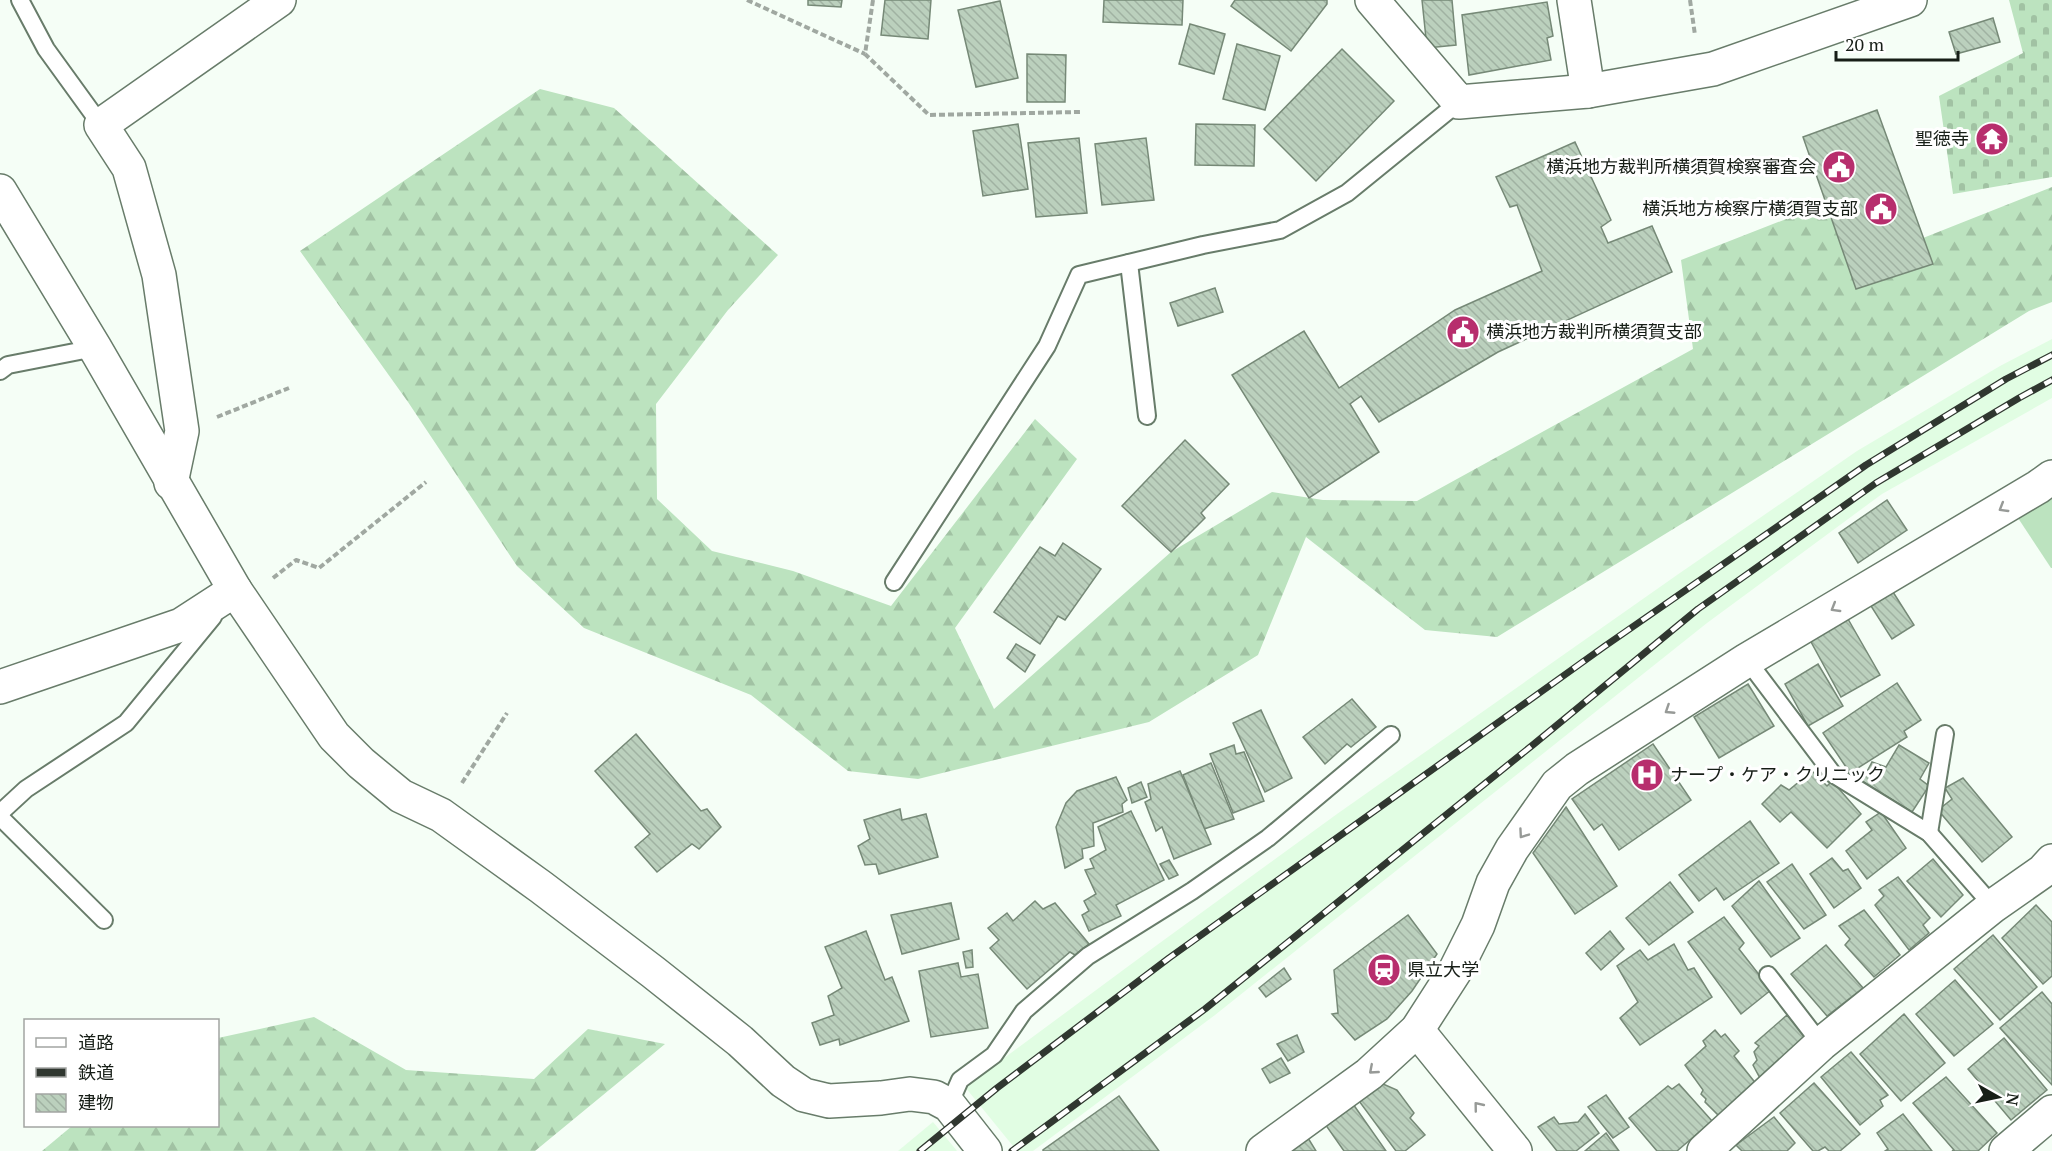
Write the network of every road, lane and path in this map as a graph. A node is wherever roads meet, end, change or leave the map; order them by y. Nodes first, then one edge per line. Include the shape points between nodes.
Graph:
1 (20, 0) edge
2 (279, 0) edge
3 (747, 0) edge
4 (873, 0) edge
5 (1372, 0) edge
6 (1574, 0) edge
7 (1910, 0) edge
8 (865, 54) junction
9 (1588, 92) junction
10 (1459, 102) junction
11 (1080, 112) dead end
12 (101, 125) junction
13 (0, 191) edge
14 (1129, 262) junction
15 (95, 348) junction
16 (3, 366) edge
17 (288, 388) dead end
18 (1148, 417) dead end
19 (182, 431) junction
20 (2052, 477) edge
21 (426, 482) dead end
22 (171, 483) junction
23 (894, 582) dead end
24 (239, 596) junction
25 (1747, 660) junction
26 (0, 687) edge
27 (507, 713) dead end
28 (1945, 734) dead end
29 (1391, 735) dead end
30 (0, 813) edge
31 (441, 815) junction
32 (0, 818) edge
33 (1929, 833) junction
34 (2049, 871) edge
35 (1993, 906) junction
36 (104, 920) dead end
37 (1768, 975) dead end
38 (1417, 1030) junction
39 (1821, 1044) junction
40 (950, 1105) junction
41 (2052, 1112) edge
42 (985, 1151) edge
43 (1263, 1151) edge
44 (1515, 1151) edge
45 (1704, 1151) edge
46 (2006, 1151) edge

1 - 12 lane via 46,49
2 - 12 street
3 - 8 path
4 - 8 path
5 - 10 street
6 - 9 street
7 - 9 street via 1713,69
8 - 11 path via 929,115
9 - 10 street
10 - 14 lane via 1347,193 1280,230
12 - 19 street via 129,168 159,275
13 - 15 street
14 - 18 lane
14 - 23 lane via 1079,275 1047,346
15 - 16 lane
15 - 22 street
17 - 19 path
19 - 22 street
20 -> 25 street
21 - 24 path via 320,568 296,560
22 - 24 street
24 - 26 street via 181,625
24 - 30 lane via 126,723 26,789
24 - 31 street via 334,736 400,796
25 - 33 lane via 1833,774
25 -> 38 street via 1557,785 1512,849 1455,971
27 - 31 path
28 - 33 lane
29 - 40 lane via 1268,838 1088,956 1024,1011 994,1055 960,1080
31 - 40 street via 653,972 804,1095 849,1101 910,1094 934,1097
32 - 36 lane
33 - 35 lane
34 - 35 street
35 - 39 street
37 - 39 lane
38 -> 43 street via 1369,1074
44 -> 38 street
39 - 45 street
40 - 42 street
41 - 46 street

